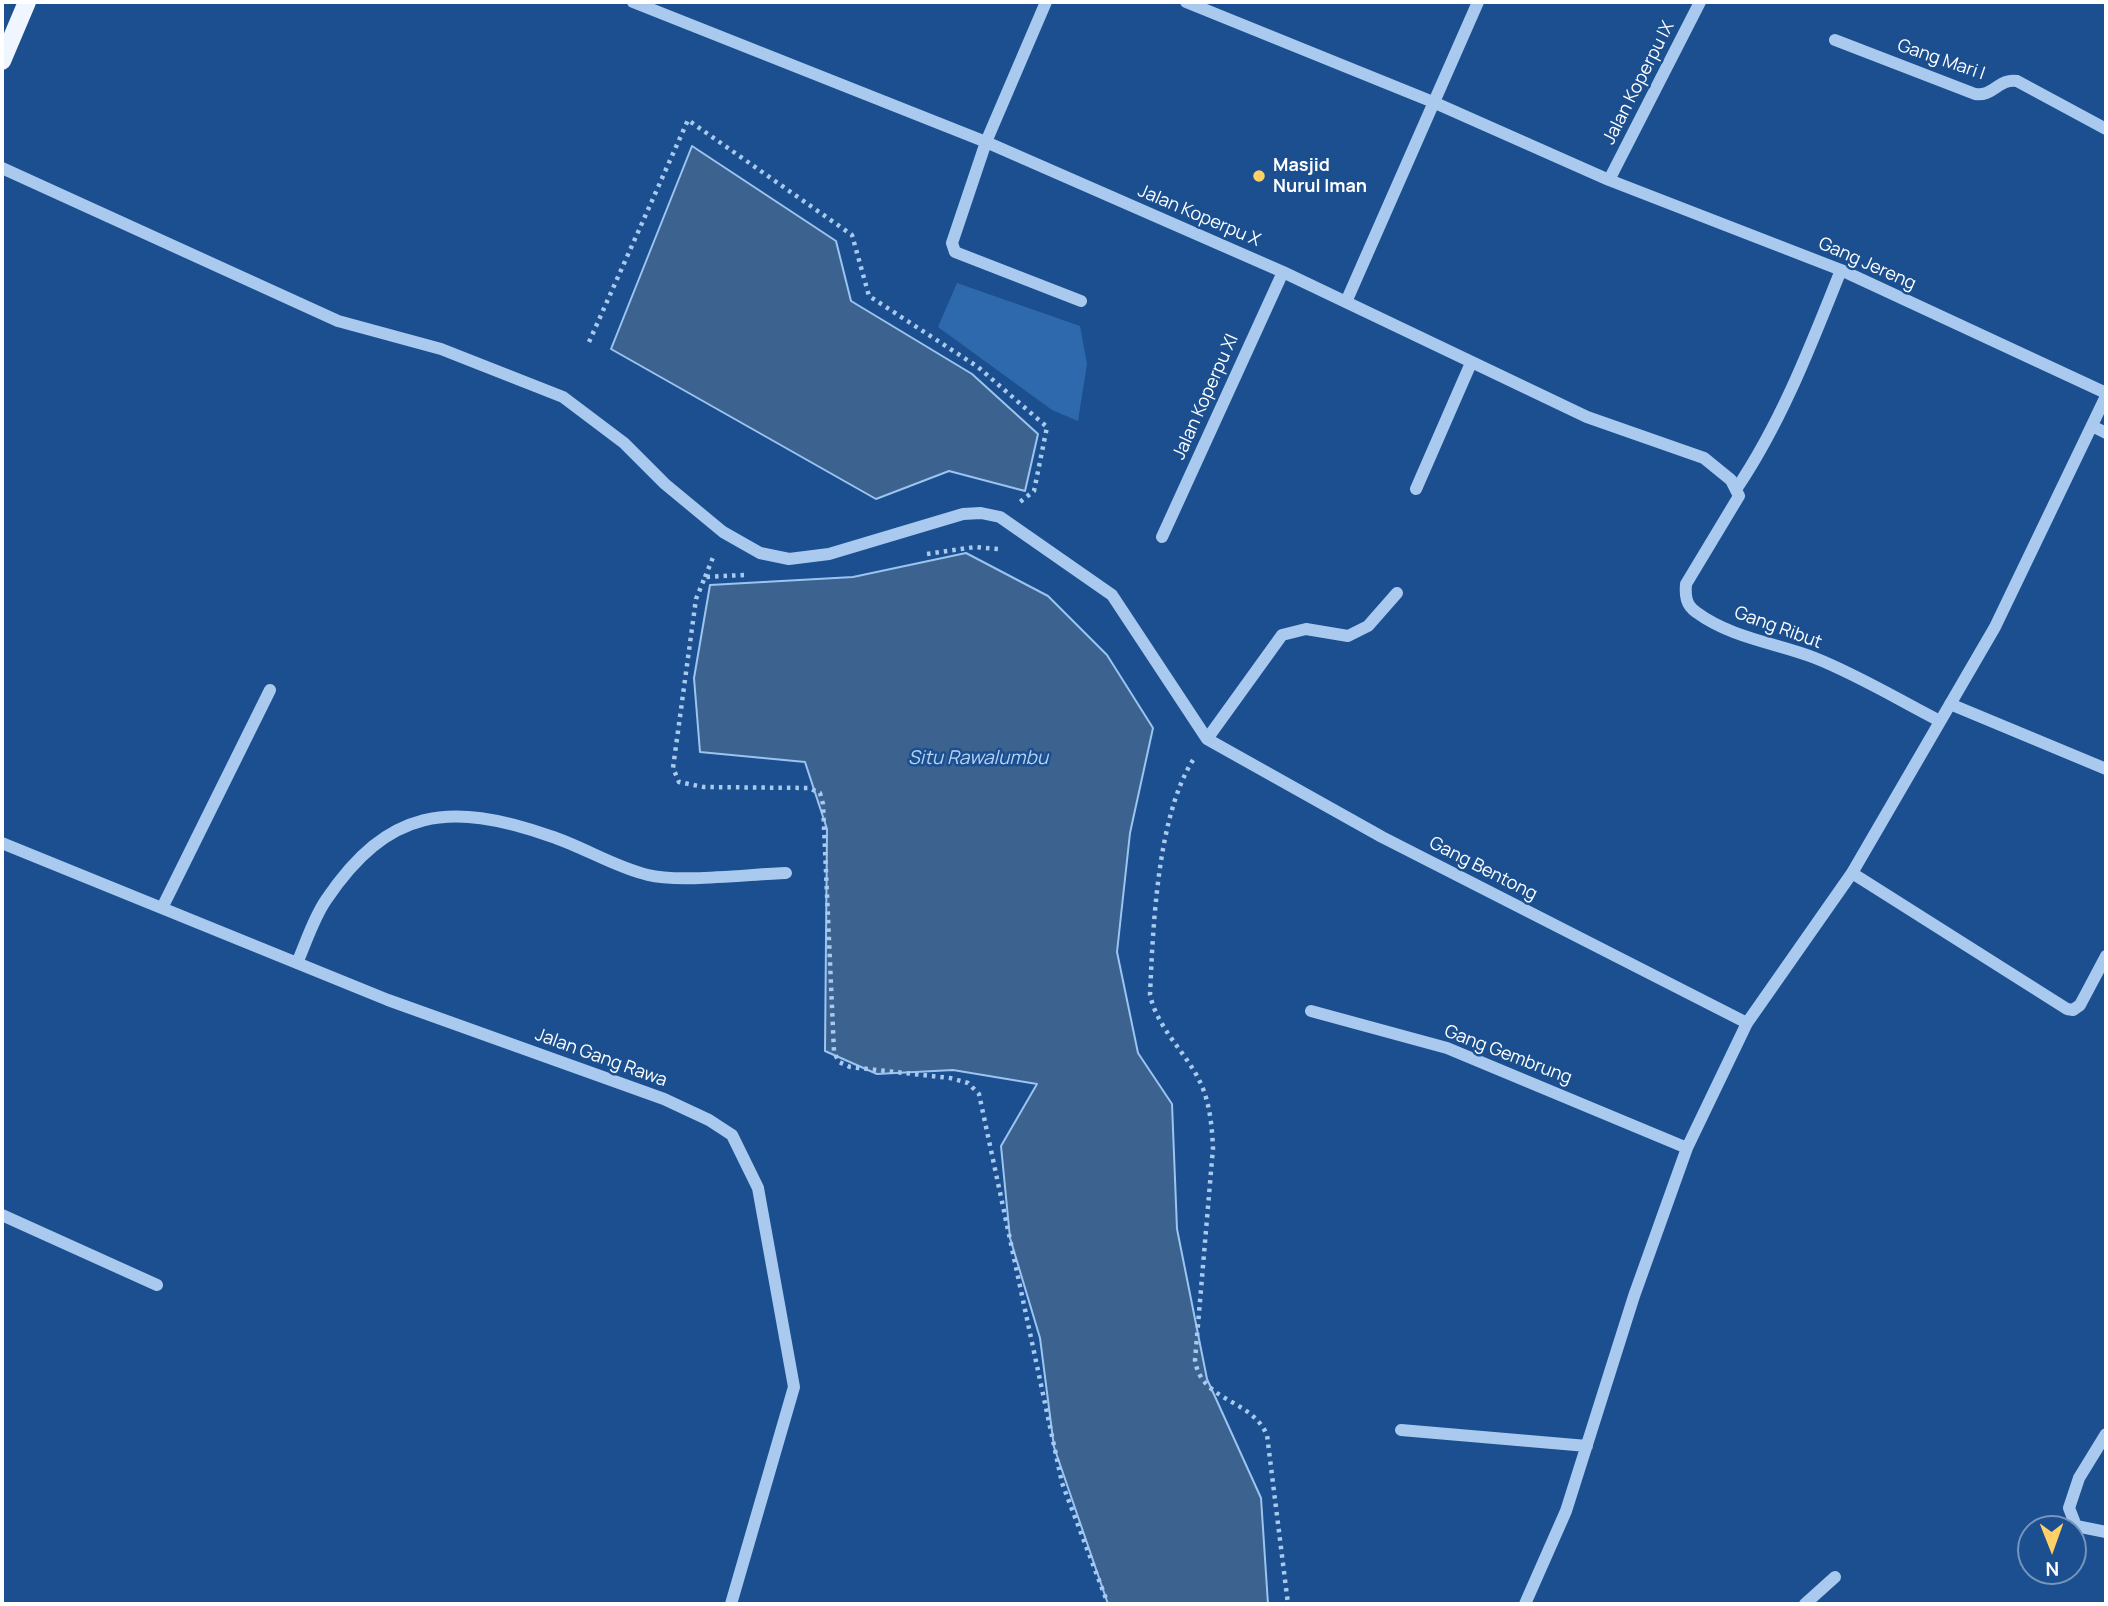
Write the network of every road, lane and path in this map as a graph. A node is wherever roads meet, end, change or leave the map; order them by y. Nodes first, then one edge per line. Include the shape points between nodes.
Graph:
1 (27, 2) edge
2 (633, 2) edge
3 (1046, 2) edge
4 (1186, 2) edge
5 (1478, 2) edge
6 (1700, 2) edge
7 (1835, 40) dead end
8 (2, 61) edge
9 (1433, 102) junction
10 (2106, 129) edge
11 (986, 142) junction
12 (2, 168) edge
13 (1609, 180) junction
14 (1841, 270) junction
15 (1283, 272) junction
16 (1081, 301) dead end
17 (1346, 302) junction
18 (589, 342) dead end
19 (1471, 363) junction
20 (2106, 394) edge
21 (2092, 426) junction
22 (2106, 433) edge
23 (1737, 488) junction
24 (1416, 489) dead end
25 (1000, 517) junction
26 (1162, 537) dead end
27 (1010, 550) dead end
28 (925, 554) dead end
29 (755, 574) dead end
30 (1397, 593) dead end
31 (270, 690) dead end
32 (1950, 705) junction
33 (1940, 721) junction
34 (1208, 739) junction
35 (1185, 753) dead end
36 (1191, 764) junction
37 (2106, 769) edge
38 (2, 842) edge
39 (786, 873) dead end
40 (1852, 873) junction
41 (162, 908) junction
42 (2106, 956) edge
43 (297, 963) junction
44 (1311, 1011) dead end
45 (1747, 1023) junction
46 (1687, 1148) junction
47 (2, 1215) edge
48 (158, 1285) dead end
49 (1401, 1430) dead end
50 (2106, 1434) edge
51 (1587, 1446) junction
52 (2106, 1531) edge
53 (1835, 1577) dead end
54 (731, 1604) edge
55 (1108, 1604) edge
56 (1288, 1604) edge
57 (1525, 1604) edge
58 (1805, 1604) edge

1 - 8 main road
2 - 11 street, Jalan Koperpu X
3 - 11 street
4 - 9 street, Gang Jereng
5 - 9 street
6 - 13 street, Jalan Koperpu IX
7 - 10 street, Gang Mari I via 1975,94 1987,94 2006,80 2017,80
9 - 13 street, Gang Jereng
9 - 17 street
11 - 15 street, Jalan Koperpu X
11 - 16 street via 952,243 955,252
12 - 25 street via 338,321 441,349 563,397 624,443 723,532 760,553 789,559 829,554 963,514
13 - 14 street, Gang Jereng
14 - 20 street, Gang Jereng
14 - 23 street via 1799,375 1761,452
15 - 17 street, Jalan Koperpu X
15 - 26 street, Jalan Koperpu XI
17 - 19 street, Jalan Koperpu X
18 - 25 path via 688,120 852,235 869,296 978,367 1047,427 1034,491
19 - 23 street, Jalan Koperpu X via 1587,417 1704,458
19 - 24 street
20 - 21 street
21 - 22 street
21 - 32 street via 1995,627
23 - 33 street, Gang Ribut via 1739,496 1686,584 1688,605 1738,635 1816,659
25 - 34 street via 1112,595
27 - 28 path via 975,547
29 - 55 path via 705,577 696,598 673,768 679,782 704,787 809,788 820,793 834,1052 839,1062 950,1078 968,1083 979,1094 1062,1483
30 - 34 street via 1368,626 1348,636 1306,629 1282,635
31 - 41 street
32 - 33 street
32 - 37 street
33 - 40 street
34 - 36 path
34 - 45 street, Gang Bentong via 1382,837
35 - 36 path
36 - 56 path via 1176,794 1168,832 1150,995 1153,1010 1201,1084 1212,1122 1197,1374 1203,1384 1261,1421 1267,1435
38 - 41 street, Jalan Gang Rawa
39 - 43 street via 652,876 551,836 484,817 433,817 396,829 368,848 324,902
40 - 42 street via 2067,1009 2080,1005
40 - 45 street
41 - 43 street, Jalan Gang Rawa
43 - 54 street, Jalan Gang Rawa via 664,1099 732,1136 758,1188 794,1387
44 - 46 street, Gang Gembrung via 1447,1048
45 - 46 street
46 - 51 street
47 - 48 street
49 - 51 street
50 - 52 street via 2079,1478 2069,1508 2076,1525
51 - 57 street via 1566,1511
53 - 58 street

